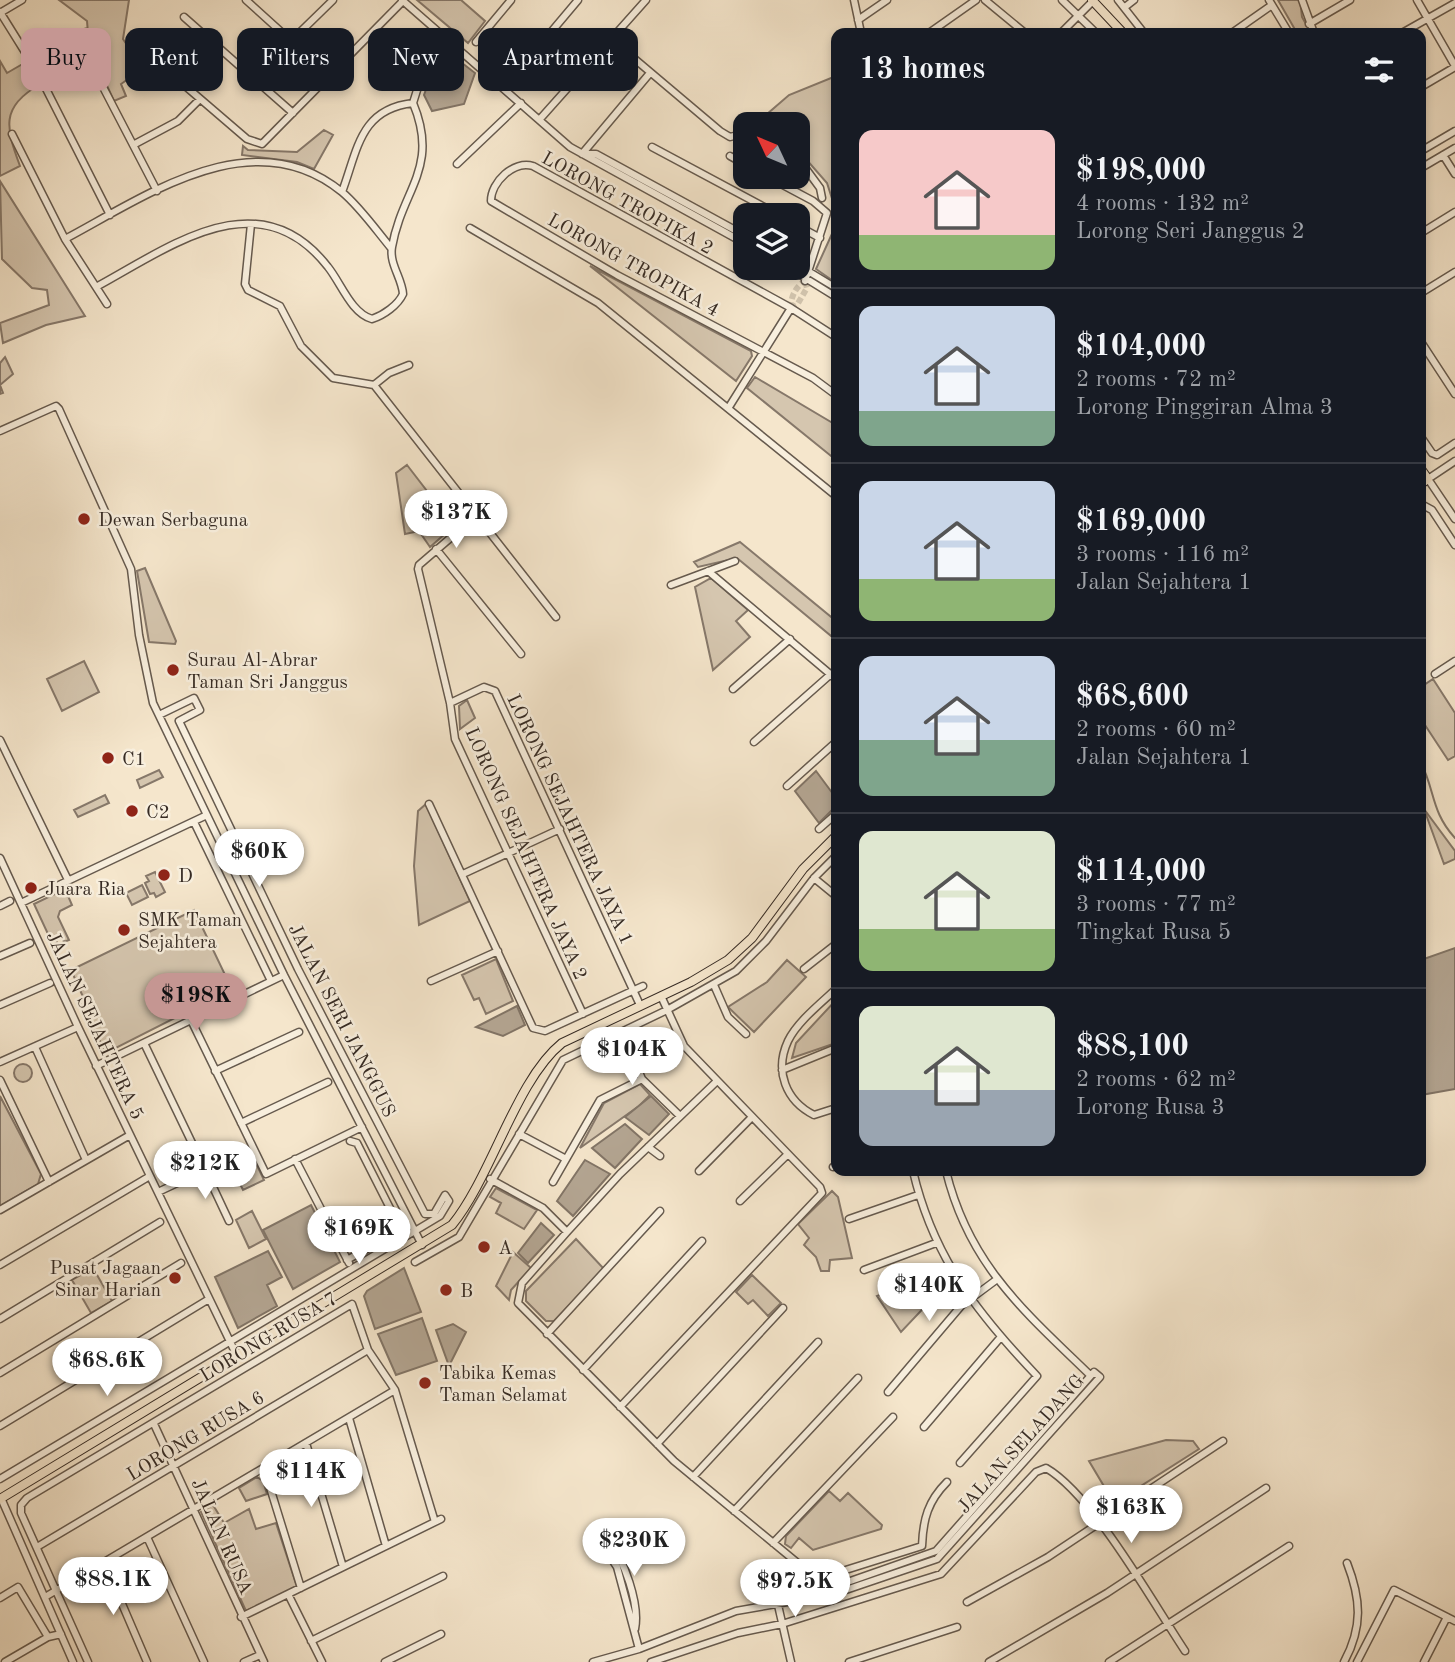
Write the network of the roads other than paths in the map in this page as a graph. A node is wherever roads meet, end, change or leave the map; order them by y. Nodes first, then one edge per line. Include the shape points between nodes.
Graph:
1 (23, 0) edge
2 (246, 0) edge
3 (260, 0) edge
4 (333, 0) edge
5 (578, 0) edge
6 (646, 0) edge
7 (854, 0) edge
8 (887, 0) edge
9 (976, 0) edge
10 (985, 0) edge
11 (1062, 0) edge
12 (1093, 0) edge
13 (1118, 0) edge
14 (1134, 0) edge
15 (1302, 0) edge
16 (1350, 0) edge
17 (1417, 0) edge
18 (402, 1) edge
19 (509, 1) edge
20 (1271, 2) edge
21 (1455, 3) edge
22 (253, 7) junction
23 (1125, 7) junction
24 (0, 12) edge
25 (1079, 15) junction
26 (184, 17) dead end
27 (1428, 18) junction
28 (858, 20) junction
29 (1309, 23) junction
30 (276, 28) edge
31 (304, 28) edge
32 (434, 28) edge
33 (554, 28) edge
34 (621, 28) edge
35 (860, 28) edge
36 (943, 28) edge
37 (1019, 28) edge
38 (1066, 28) edge
39 (1091, 28) edge
40 (1118, 28) edge
41 (1140, 28) edge
42 (1238, 28) edge
43 (1286, 28) edge
44 (1312, 28) edge
45 (1411, 28) edge
46 (476, 42) dead end
47 (21, 46) edge
48 (354, 51) edge
49 (464, 53) edge
50 (638, 63) edge
51 (478, 66) edge
52 (1455, 66) edge
53 (650, 73) junction
54 (1426, 84) edge
55 (46, 91) edge
56 (105, 91) edge
57 (189, 91) edge
58 (315, 91) edge
59 (417, 91) edge
60 (507, 91) edge
61 (567, 91) edge
62 (199, 100) junction
63 (413, 103) junction
64 (521, 103) junction
65 (293, 113) junction
66 (540, 119) junction
67 (1455, 131) edge
68 (12, 134) dead end
69 (733, 136) edge
70 (133, 145) junction
71 (652, 147) dead end
72 (1426, 148) edge
73 (1455, 148) edge
74 (582, 154) junction
75 (1443, 155) junction
76 (730, 156) dead end
77 (733, 158) edge
78 (457, 164) dead end
79 (1426, 165) edge
80 (810, 174) edge
81 (1455, 174) edge
82 (789, 189) edge
83 (157, 191) junction
84 (342, 192) junction
85 (822, 198) dead end
86 (492, 201) joint
87 (757, 203) edge
88 (1455, 212) edge
89 (110, 215) junction
90 (251, 224) junction
91 (470, 228) dead end
92 (733, 229) edge
93 (1426, 230) edge
94 (810, 233) edge
95 (733, 237) edge
96 (820, 238) junction
97 (65, 239) junction
98 (391, 248) junction
99 (810, 268) edge
100 (1455, 272) edge
101 (810, 278) edge
102 (810, 279) edge
103 (831, 286) edge
104 (96, 287) junction
105 (1426, 290) edge
106 (831, 294) edge
107 (107, 304) dead end
108 (791, 308) junction
109 (831, 334) edge
110 (1426, 348) edge
111 (762, 351) junction
112 (409, 365) dead end
113 (374, 385) junction
114 (1453, 386) edge
115 (831, 392) edge
116 (1455, 394) edge
117 (729, 407) junction
118 (0, 431) edge
119 (1455, 443) edge
120 (1426, 444) edge
121 (1455, 461) edge
122 (1426, 480) edge
123 (1426, 483) edge
124 (831, 492) edge
125 (1426, 507) edge
126 (477, 516) junction
127 (1455, 519) edge
128 (1455, 545) edge
129 (436, 549) junction
130 (735, 561) dead end
131 (708, 570) junction
132 (671, 585) dead end
133 (556, 617) dead end
134 (790, 639) junction
135 (521, 654) dead end
136 (1455, 661) edge
137 (831, 674) edge
138 (1435, 674) dead end
139 (831, 679) edge
140 (733, 689) dead end
141 (450, 703) junction
142 (159, 715) junction
143 (0, 740) edge
144 (754, 742) dead end
145 (831, 747) edge
146 (787, 786) dead end
147 (429, 804) dead end
148 (207, 815) junction
149 (831, 818) edge
150 (194, 822) junction
151 (560, 829) junction
152 (819, 829) dead end
153 (831, 841) edge
154 (508, 853) junction
155 (0, 858) edge
156 (831, 861) edge
157 (463, 874) junction
158 (814, 878) junction
159 (68, 880) junction
160 (259, 885) junction
161 (245, 892) junction
162 (831, 892) edge
163 (10, 901) dead end
164 (21, 903) junction
165 (0, 906) edge
166 (30, 943) dead end
167 (831, 948) edge
168 (498, 951) junction
169 (0, 956) edge
170 (804, 969) dead end
171 (284, 975) junction
172 (271, 981) junction
173 (431, 981) dead end
174 (50, 983) dead end
175 (714, 985) junction
176 (643, 986) dead end
177 (633, 990) junction
178 (831, 994) edge
179 (661, 996) junction
180 (0, 1005) edge
181 (640, 1005) junction
182 (667, 1010) junction
183 (583, 1014) junction
184 (191, 1020) junction
185 (78, 1027) junction
186 (299, 1032) dead end
187 (622, 1032) junction
188 (746, 1034) dead end
189 (144, 1043) junction
190 (35, 1047) junction
191 (339, 1050) junction
192 (831, 1050) edge
193 (326, 1056) junction
194 (0, 1062) edge
195 (96, 1066) junction
196 (782, 1070) junction
197 (215, 1071) junction
198 (642, 1079) junction
199 (0, 1080) edge
200 (717, 1081) junction
201 (328, 1082) dead end
202 (831, 1110) edge
203 (680, 1116) junction
204 (752, 1117) junction
205 (241, 1123) junction
206 (362, 1127) junction
207 (519, 1134) junction
208 (130, 1135) junction
209 (350, 1141) dead end
210 (648, 1147) junction
211 (788, 1154) junction
212 (660, 1156) dead end
213 (295, 1159) junction
214 (566, 1159) junction
215 (86, 1160) junction
216 (205, 1170) junction
217 (699, 1171) dead end
218 (482, 1175) junction
219 (150, 1176) junction
220 (914, 1176) edge
221 (948, 1176) edge
222 (388, 1179) junction
223 (492, 1180) junction
224 (49, 1182) junction
225 (553, 1182) dead end
226 (378, 1184) junction
227 (158, 1192) junction
228 (918, 1195) junction
229 (740, 1201) dead end
230 (0, 1210) edge
231 (660, 1211) dead end
232 (849, 1219) dead end
233 (229, 1221) dead end
234 (160, 1222) dead end
235 (415, 1231) junction
236 (567, 1232) junction
237 (702, 1241) dead end
238 (936, 1244) junction
239 (422, 1245) junction
240 (347, 1260) junction
241 (415, 1262) dead end
242 (181, 1264) dead end
243 (0, 1265) edge
244 (351, 1268) junction
245 (864, 1270) dead end
246 (996, 1280) junction
247 (970, 1298) junction
248 (209, 1299) junction
249 (783, 1308) dead end
250 (0, 1319) edge
251 (547, 1334) junction
252 (1000, 1338) junction
253 (229, 1340) junction
254 (818, 1342) dead end
255 (368, 1350) junction
256 (237, 1356) junction
257 (583, 1370) junction
258 (0, 1373) edge
259 (1090, 1375) junction
260 (858, 1378) dead end
261 (395, 1390) junction
262 (888, 1392) dead end
263 (620, 1407) junction
264 (349, 1418) junction
265 (892, 1418) dead end
266 (154, 1423) junction
267 (0, 1426) edge
268 (924, 1427) dead end
269 (1223, 1441) dead end
270 (306, 1443) junction
271 (657, 1444) junction
272 (960, 1463) dead end
273 (174, 1466) junction
274 (264, 1468) junction
275 (693, 1477) junction
276 (0, 1479) edge
277 (947, 1482) dead end
278 (1266, 1489) dead end
279 (1, 1498) edge
280 (194, 1509) junction
281 (734, 1511) junction
282 (1099, 1521) junction
283 (147, 1537) junction
284 (605, 1542) dead end
285 (773, 1543) junction
286 (386, 1546) junction
287 (922, 1546) junction
288 (1289, 1546) dead end
289 (37, 1547) junction
290 (930, 1553) junction
291 (937, 1559) junction
292 (104, 1562) junction
293 (1347, 1563) dead end
294 (343, 1567) junction
295 (948, 1569) junction
296 (1135, 1575) junction
297 (443, 1576) dead end
298 (817, 1579) junction
299 (300, 1588) junction
300 (56, 1590) junction
301 (288, 1594) junction
302 (827, 1594) junction
303 (45, 1597) junction
304 (0, 1598) edge
305 (967, 1602) dead end
306 (778, 1605) junction
307 (241, 1617) junction
308 (1447, 1617) junction
309 (1455, 1621) edge
310 (782, 1624) junction
311 (1169, 1626) junction
312 (957, 1627) dead end
313 (61, 1634) junction
314 (440, 1634) dead end
315 (48, 1637) junction
316 (312, 1641) junction
317 (639, 1649) junction
318 (1185, 1651) dead end
319 (262, 1658) edge
320 (5, 1662) edge
321 (74, 1662) edge
322 (88, 1662) edge
323 (147, 1662) edge
324 (204, 1662) edge
325 (244, 1662) edge
326 (322, 1662) edge
327 (385, 1662) edge
328 (594, 1662) edge
329 (650, 1662) edge
330 (791, 1662) edge
331 (849, 1662) edge
332 (989, 1662) edge
333 (1109, 1662) edge
334 (1344, 1662) edge
335 (1357, 1662) edge
336 (1424, 1662) edge

1 - 24 street
2 - 22 street
3 - 22 street
4 - 31 street
5 - 33 street
6 - 34 street
7 - 28 street
8 - 28 street
9 - 36 street
10 - 37 street
11 - 25 street
12 - 25 street
12 - 40 main road
13 - 23 street
14 - 23 street
15 - 29 street
16 - 29 street
17 - 27 street
18 - 32 street
18 - 48 street
19 - 46 street
20 - 42 street
20 - 43 street
21 - 27 street
22 - 30 street
23 - 41 street
24 - 47 street
25 - 38 street
25 - 39 street
26 - 65 street
27 - 45 street
27 - 52 street
28 - 35 street
29 - 44 street
49 - 51 street
50 - 53 street
52 - 54 street
53 - 69 street via 720,131
53 - 74 street
55 - 89 street
56 - 70 street
57 - 62 street
58 - 65 street
59 - 63 street
60 - 64 street
61 - 66 street
62 - 65 street via 247,139 262,144
62 - 70 street via 178,121
63 - 84 street via 396,105 372,119
63 - 98 street via 423,127 424,145
64 - 66 street
64 - 78 street
66 - 74 street
67 - 72 street
68 - 97 street
70 - 83 street
71 - 87 street
73 - 75 street
74 - 92 street via 596,154
74 - 95 street
75 - 79 street
75 - 81 street
76 - 77 street
80 - 85 street
82 - 96 street via 825,209
83 - 84 street via 202,170 251,162 300,170
83 - 89 street
84 - 98 street
86 - 108 street, LORONG TROPIKA 2 via 491,195 506,172 525,164
86 - 111 street, LORONG TROPIKA 4 via 617,275
88 - 93 street
89 - 97 street
90 - 98 street via 268,225 294,236 321,258 359,312 372,319 387,312 403,294
90 - 104 street via 223,224 201,231
90 - 113 street via 248,290 280,306 301,346 328,374
91 - 117 street via 598,303
94 - 96 street
96 - 99 street
97 - 104 street
100 - 105 street
101 - 103 street
102 - 106 street
104 - 107 street
108 - 109 street, LORONG TROPIKA 2
108 - 111 street
110 - 114 street
111 - 115 street, LORONG TROPIKA 4
111 - 117 street
112 - 113 street
113 - 126 street
114 - 116 street
117 - 124 street
118 - 142 street, JALAN SERI JANGGUS via 56,406 59,409 131,569 141,647
119 - 120 street via 1437,455
121 - 122 street
123 - 127 street
125 - 128 street
126 - 129 street
126 - 133 street
129 - 135 street
129 - 141 street, LORONG SEJAHTERA JAYA 2 via 418,569
130 - 131 street
131 - 132 street
131 - 134 street
134 - 137 street
134 - 140 street
136 - 138 street
139 - 144 street
141 - 151 street, LORONG SEJAHTERA JAYA 1 via 484,687 495,691
141 - 154 street, LORONG SEJAHTERA JAYA 2 via 455,739
142 - 148 street, JALAN SERI JANGGUS
142 - 160 street, JALAN SERI JANGGUS via 194,698 200,710 179,721
143 - 159 street
145 - 146 street
147 - 157 street
148 - 150 street
148 - 161 street, JALAN SERI JANGGUS
149 - 152 street
150 - 159 street
150 - 172 street
151 - 154 street
151 - 177 street, LORONG SEJAHTERA JAYA 1
153 - 179 main road via 803,869 740,950 705,975
154 - 157 street
154 - 183 street, LORONG SEJAHTERA JAYA 2
155 - 164 street, JALAN SEJAHTERA 5
156 - 158 street
157 - 168 street
158 - 162 street
158 - 175 street via 748,961
159 - 164 street
160 - 161 street
160 - 191 street, JALAN SERI JANGGUS
161 - 171 street, JALAN SERI JANGGUS
163 - 165 street
164 - 185 street, JALAN SEJAHTERA 5
166 - 169 street
167 - 170 street
168 - 173 street
168 - 183 street via 533,1028 545,1031
171 - 172 street
171 - 193 street, JALAN SERI JANGGUS
172 - 184 street
174 - 180 street
175 - 182 street
175 - 188 street via 728,1017
176 - 177 street
177 - 181 street, LORONG SEJAHTERA JAYA 1
177 - 183 street
178 - 196 street via 788,1040
179 - 181 main road
179 - 182 street
181 - 218 main road via 552,1052
182 - 187 street
182 - 200 street via 684,1046
184 - 189 street
184 - 197 street
185 - 190 street
185 - 195 street, JALAN SEJAHTERA 5
186 - 197 street
187 - 198 street
187 - 207 street via 564,1060
189 - 195 street
189 - 216 street
190 - 194 street
190 - 215 street
191 - 193 street
191 - 235 street, JALAN SERI JANGGUS via 425,1214 434,1214 445,1195 449,1201 440,1216
192 - 196 street
193 - 206 street, JALAN SERI JANGGUS
195 - 208 street, JALAN SEJAHTERA 5
196 - 202 street via 796,1104 814,1115
197 - 205 street
198 - 203 street
198 - 214 street via 600,1100
199 - 224 street
200 - 203 street
200 - 204 street
201 - 205 street
203 - 210 street
204 - 211 street
204 - 217 street
205 - 213 street via 266,1174
206 - 213 street
206 - 222 street, JALAN SERI JANGGUS
207 - 214 street
207 - 223 street
208 - 215 street
208 - 219 street, JALAN SEJAHTERA 5
209 - 226 street via 357,1143
210 - 212 street
210 - 236 street
211 - 229 street
211 - 263 street via 822,1193
213 - 240 street
214 - 225 street
215 - 224 street
216 - 227 street
216 - 233 street
218 - 223 street
218 - 239 main road via 452,1225
219 - 227 street, JALAN SEJAHTERA 5
219 - 243 street
220 - 228 street
221 - 246 street via 965,1228
222 - 226 street
222 - 235 street, JALAN SERI JANGGUS
223 - 236 street via 543,1208
223 - 241 street via 459,1237
224 - 230 street
226 - 240 street via 397,1229
227 - 248 street, JALAN SEJAHTERA 5
228 - 232 street
228 - 238 street
231 - 251 street
234 - 250 street
235 - 239 street, JALAN SERI JANGGUS
235 - 244 street
236 - 251 street via 522,1283 517,1296 523,1310
237 - 257 street
238 - 245 street
238 - 247 street
239 - 256 main road
240 - 244 street
242 - 258 street
244 - 253 street
246 - 247 street
246 - 259 street
247 - 252 street
247 - 262 street
248 - 253 street, JALAN SEJAHTERA 5
248 - 267 street
249 - 271 street
251 - 257 street
252 - 268 street
252 - 272 street via 1037,1376
253 - 256 street, JALAN SEJAHTERA 5
253 - 276 street
254 - 275 street
255 - 261 street
255 - 266 street, LORONG RUSA 7 via 352,1304
255 - 273 street, LORONG RUSA 6
256 - 279 main road
257 - 263 street
259 - 290 street, JALAN SELADANG via 963,1522
259 - 291 street, JALAN SELADANG via 1094,1372 1100,1377
260 - 281 street
261 - 264 street
261 - 286 street via 438,1520
263 - 271 street
264 - 270 street
264 - 286 street
265 - 285 street
266 - 273 street, JALAN RUSA
266 - 289 street, LORONG RUSA 7 via 27,1498 21,1513
269 - 282 street
270 - 274 street
270 - 294 street
271 - 275 street
273 - 280 street, JALAN RUSA
273 - 289 street, LORONG RUSA 6
274 - 280 street
274 - 299 street
275 - 281 street
277 - 287 street via 926,1511
278 - 296 street
279 - 303 street
280 - 283 street
280 - 307 street, JALAN RUSA
281 - 285 street
282 - 295 street via 1057,1474 1046,1468 1036,1472
282 - 296 street
282 - 305 street via 1048,1557
283 - 292 street
283 - 324 street
284 - 317 street via 624,1564
285 - 298 street
286 - 294 street
287 - 290 street
287 - 298 street
288 - 311 street
289 - 300 street
290 - 291 street
290 - 302 street, JALAN SELADANG via 839,1585
291 - 295 street
291 - 302 street, JALAN SELADANG
292 - 300 street
292 - 323 street
293 - 334 street via 1358,1589 1360,1616
294 - 299 street
295 - 310 street
296 - 311 street
296 - 332 street
297 - 316 street
298 - 302 street
299 - 301 street
300 - 303 street
300 - 322 street
301 - 307 street
301 - 316 street
302 - 306 street, JALAN SELADANG
303 - 313 street
304 - 315 street via 18,1587
306 - 310 street
306 - 317 street, JALAN SELADANG via 736,1611
307 - 319 street, JALAN RUSA
308 - 309 street
308 - 335 street via 1394,1590
308 - 336 street
310 - 329 street via 738,1633
310 - 330 street
311 - 318 street
311 - 333 street
312 - 331 street
313 - 315 street
313 - 321 street
314 - 327 street
315 - 320 street
316 - 326 street
317 - 328 street, JALAN SELADANG
319 - 325 street

